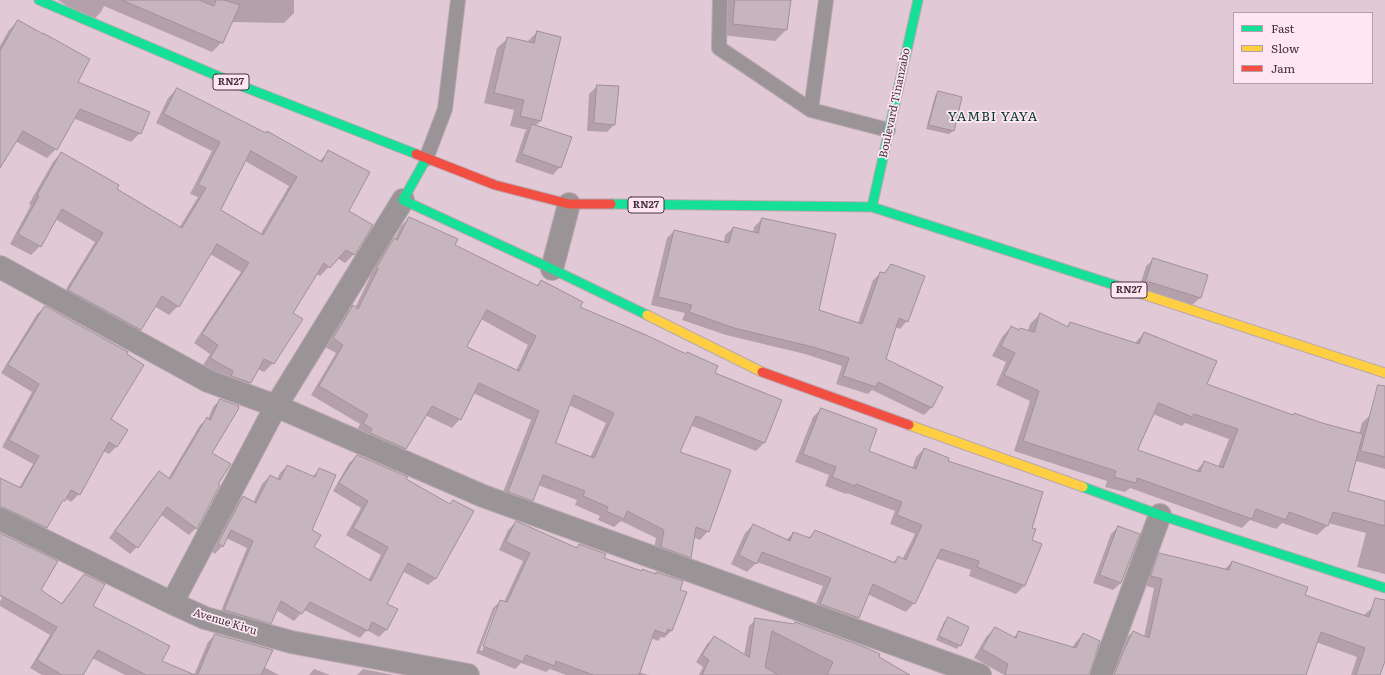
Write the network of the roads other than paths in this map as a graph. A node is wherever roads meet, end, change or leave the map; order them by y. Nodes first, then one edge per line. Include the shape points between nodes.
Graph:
1 (38, 0) edge
2 (458, 0) edge
3 (720, 0) edge
4 (826, 0) edge
5 (918, 0) edge
6 (811, 110) junction
7 (888, 130) junction
8 (426, 159) junction
9 (403, 200) junction
10 (569, 204) junction
11 (872, 207) junction
12 (0, 267) edge
13 (552, 269) junction
14 (1385, 373) edge
15 (276, 406) junction
16 (1160, 516) junction
17 (0, 519) edge
18 (1385, 588) edge
19 (172, 603) junction
20 (468, 675) edge
21 (980, 675) edge
22 (1101, 675) edge

1 - 8 main road, RN27 via 234,83
2 - 8 lane via 445,109
3 - 6 lane via 719,48
4 - 6 lane
5 - 7 main road, Boulevard Tinanzabo
6 - 7 lane
7 - 11 main road, Boulevard Tinanzabo
8 - 9 main road
8 - 10 main road, RN27 via 495,185
9 - 13 main road
9 - 15 street
10 - 11 main road, RN27
10 - 13 street
11 - 14 main road, RN27
12 - 15 street via 208,381
13 - 16 main road via 763,372
15 - 19 street
15 - 21 street via 483,496
16 - 18 main road
16 - 22 street
17 - 19 street, Avenue Kivu
19 - 20 street, Avenue Kivu via 205,618 291,642

